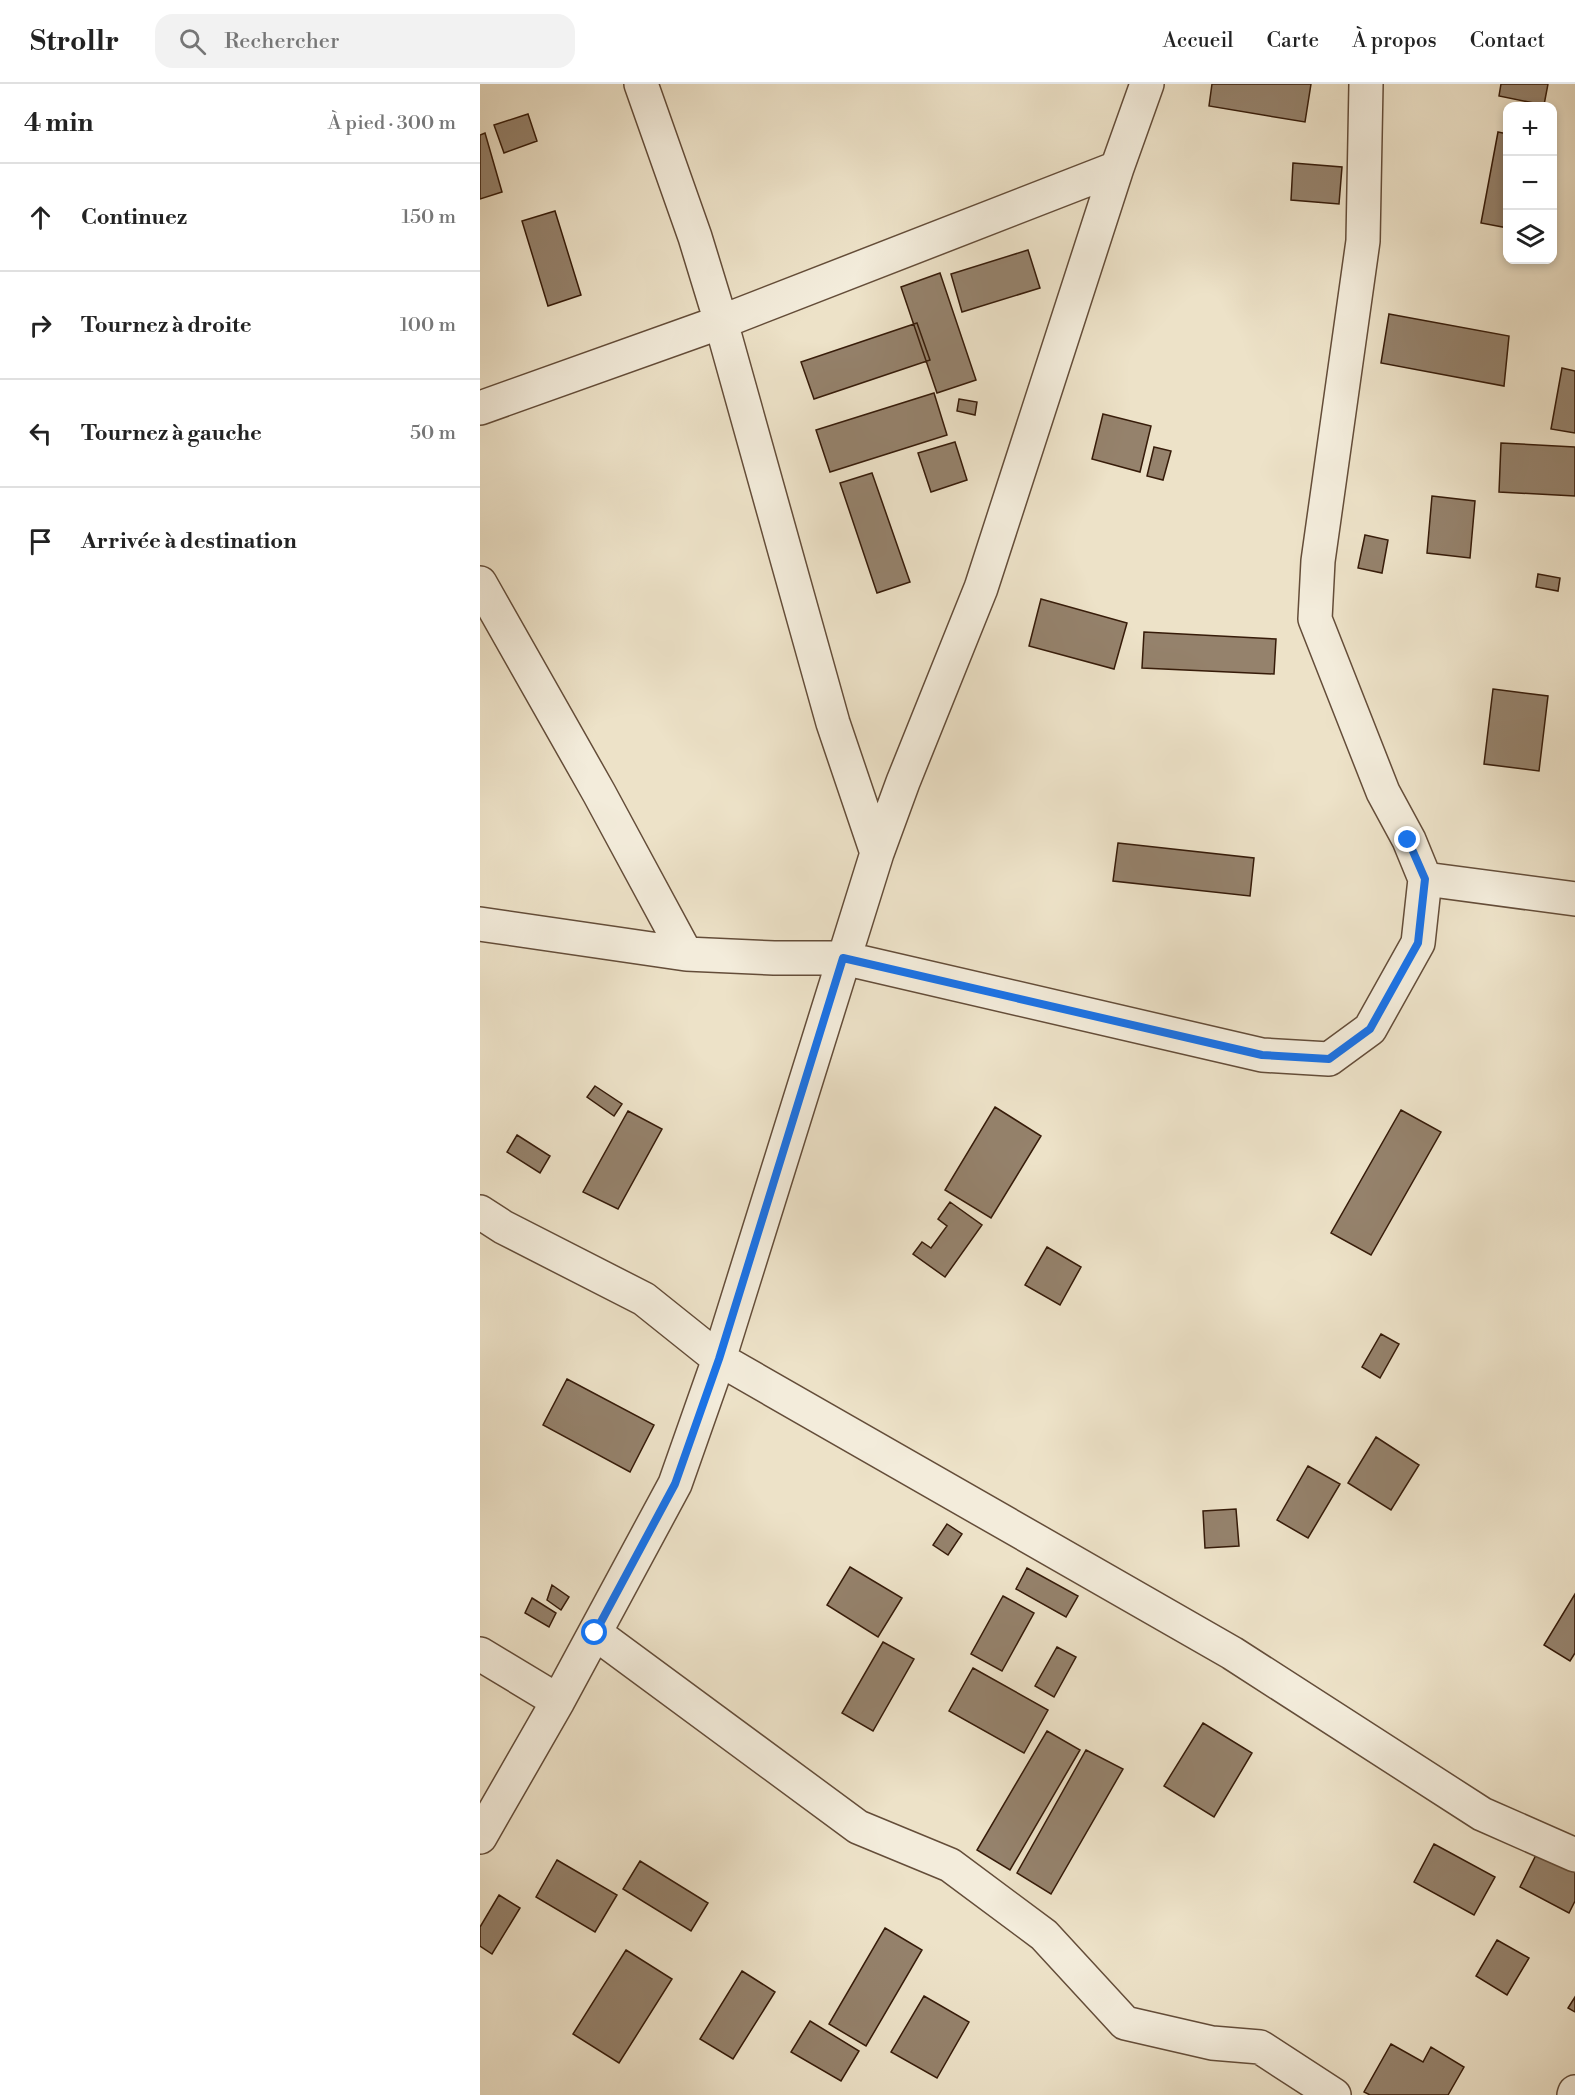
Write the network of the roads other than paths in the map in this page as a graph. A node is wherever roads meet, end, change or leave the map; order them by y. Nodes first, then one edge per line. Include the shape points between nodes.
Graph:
1 (641, 84) edge
2 (1148, 84) edge
3 (1366, 84) edge
4 (1117, 168) junction
5 (721, 322) junction
6 (480, 408) edge
7 (480, 583) edge
8 (876, 853) junction
9 (1425, 879) junction
10 (1575, 899) edge
11 (480, 924) edge
12 (686, 954) junction
13 (843, 958) junction
14 (480, 1212) edge
15 (719, 1359) junction
16 (595, 1633) junction
17 (480, 1654) edge
18 (558, 1701) junction
19 (480, 1837) edge
20 (1575, 1855) edge
21 (1334, 2095) edge

1 - 5 street
2 - 4 street
3 - 9 street via 1363,242 1318,561 1315,619 1383,792
4 - 5 street
4 - 8 street via 981,588
5 - 6 street
5 - 8 street via 830,713
7 - 12 street
8 - 13 street
9 - 10 street
9 - 13 street via 1418,943 1370,1029 1329,1059 1262,1055
11 - 12 street
12 - 13 street
13 - 15 street
14 - 15 street via 644,1299
15 - 16 street via 675,1484
15 - 20 street via 1232,1653 1482,1814
16 - 18 street
16 - 21 street via 858,1827 950,1865 1044,1935 1125,2022 1212,2043 1260,2047
17 - 18 street
18 - 19 street

